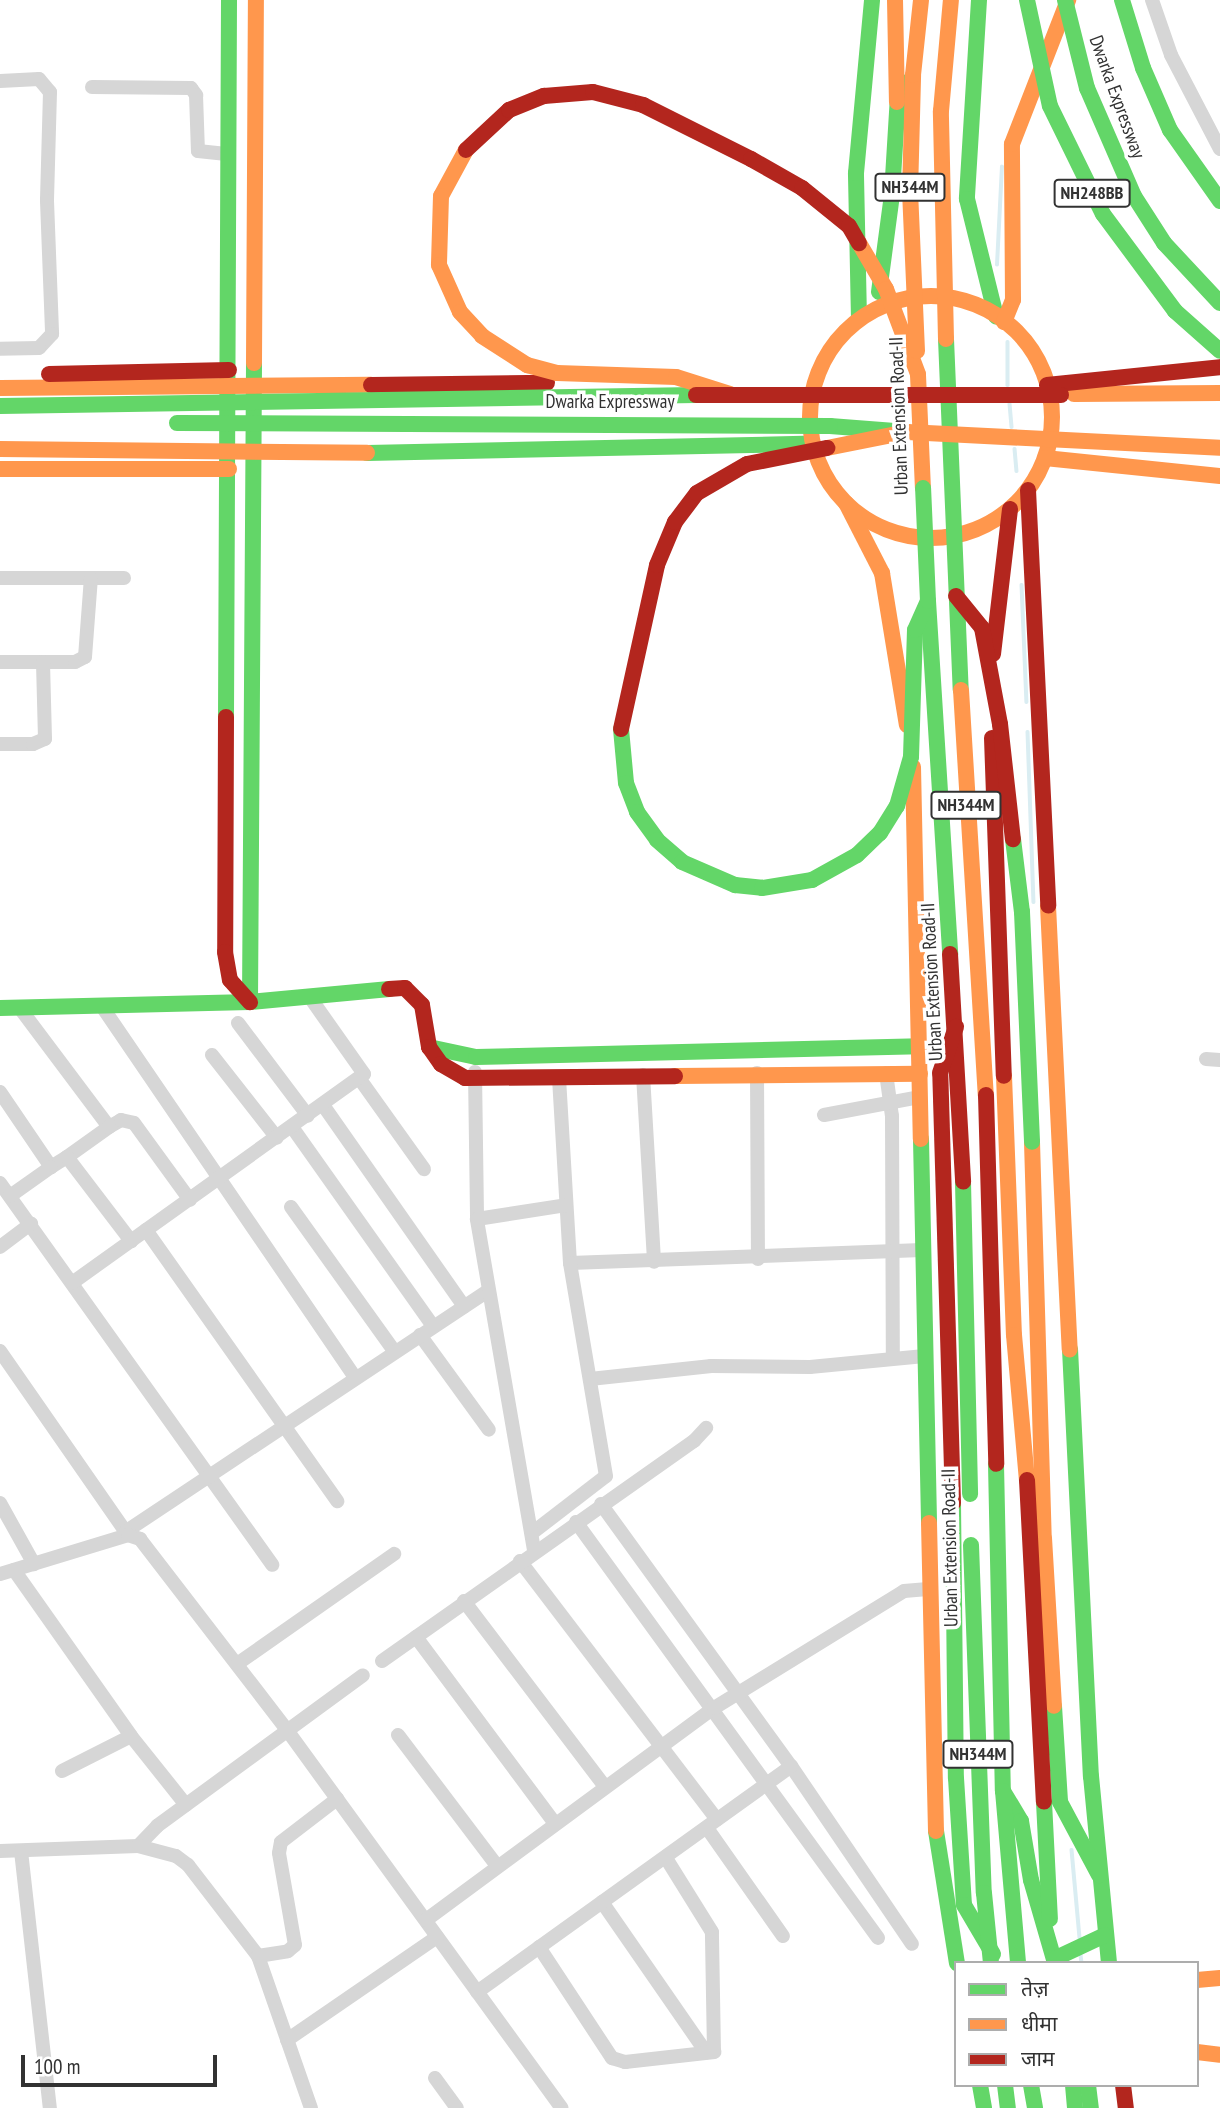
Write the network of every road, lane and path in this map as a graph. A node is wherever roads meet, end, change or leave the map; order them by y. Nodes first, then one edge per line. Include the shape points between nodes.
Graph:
1 (229, 0) edge
2 (256, 0) edge
3 (872, 0) edge
4 (895, 0) edge
5 (906, 0) edge
6 (921, 0) edge
7 (951, 0) edge
8 (979, 0) edge
9 (1027, 0) edge
10 (1067, 0) edge
11 (1122, 0) edge
12 (1152, 0) edge
13 (0, 81) edge
14 (92, 87) dead end
15 (1220, 149) edge
16 (229, 154) junction
17 (910, 192) junction
18 (1220, 201) edge
19 (1220, 303) edge
20 (877, 308) junction
21 (859, 319) junction
22 (1000, 319) junction
23 (0, 349) edge
24 (1220, 351) edge
25 (1220, 367) edge
26 (229, 370) junction
27 (918, 374) junction
28 (0, 375) edge
29 (814, 384) junction
30 (254, 385) junction
31 (1047, 385) junction
32 (229, 387) junction
33 (0, 388) edge
34 (1220, 393) edge
35 (730, 394) junction
36 (0, 406) edge
37 (165, 423) dead end
38 (907, 432) junction
39 (813, 444) junction
40 (1220, 448) edge
41 (0, 449) edge
42 (251, 455) junction
43 (1045, 458) junction
44 (229, 460) junction
45 (0, 468) edge
46 (1220, 476) edge
47 (1028, 490) junction
48 (846, 503) junction
49 (1010, 509) junction
50 (226, 522) junction
51 (250, 522) junction
52 (0, 578) edge
53 (91, 578) junction
54 (124, 578) dead end
55 (956, 596) junction
56 (928, 601) junction
57 (0, 662) edge
58 (43, 662) junction
59 (0, 744) edge
60 (311, 999) junction
61 (250, 1002) junction
62 (101, 1005) junction
63 (19, 1007) junction
64 (0, 1008) edge
65 (238, 1023) dead end
66 (956, 1027) junction
67 (919, 1046) junction
68 (429, 1047) junction
69 (212, 1055) dead end
70 (472, 1057) junction
71 (757, 1073) junction
72 (886, 1073) junction
73 (920, 1074) junction
74 (643, 1075) junction
75 (359, 1078) junction
76 (559, 1078) junction
77 (476, 1079) junction
78 (0, 1092) edge
79 (920, 1097) junction
80 (891, 1102) junction
81 (323, 1105) junction
82 (824, 1115) dead end
83 (308, 1116) junction
84 (292, 1127) junction
85 (109, 1128) junction
86 (276, 1138) junction
87 (67, 1157) junction
88 (51, 1167) junction
89 (424, 1169) dead end
90 (219, 1177) junction
91 (0, 1183) edge
92 (10, 1196) junction
93 (190, 1200) junction
94 (566, 1205) junction
95 (291, 1206) dead end
96 (477, 1219) junction
97 (31, 1224) junction
98 (146, 1230) junction
99 (131, 1241) junction
100 (0, 1247) edge
101 (922, 1250) junction
102 (894, 1252) junction
103 (758, 1259) junction
104 (654, 1262) junction
105 (570, 1264) junction
106 (72, 1283) junction
107 (486, 1292) junction
108 (464, 1306) junction
109 (433, 1326) junction
110 (420, 1335) junction
111 (0, 1351) edge
112 (394, 1351) junction
113 (924, 1356) junction
114 (893, 1358) junction
115 (355, 1377) junction
116 (590, 1379) junction
117 (281, 1427) junction
118 (706, 1427) dead end
119 (489, 1430) dead end
120 (207, 1476) junction
121 (337, 1501) dead end
122 (0, 1503) edge
123 (601, 1504) junction
124 (576, 1522) junction
125 (532, 1533) junction
126 (127, 1534) junction
127 (534, 1550) junction
128 (394, 1554) dead end
129 (520, 1560) junction
130 (34, 1564) junction
131 (272, 1565) dead end
132 (7, 1572) edge
133 (928, 1589) junction
134 (464, 1601) junction
135 (416, 1637) junction
136 (382, 1661) dead end
137 (237, 1664) junction
138 (363, 1675) dead end
139 (737, 1695) junction
140 (714, 1708) junction
141 (287, 1730) junction
142 (398, 1735) dead end
143 (131, 1737) junction
144 (663, 1747) junction
145 (791, 1766) junction
146 (62, 1771) dead end
147 (767, 1783) junction
148 (605, 1787) junction
149 (1003, 1791) junction
150 (337, 1799) junction
151 (186, 1805) junction
152 (554, 1822) junction
153 (712, 1824) junction
154 (138, 1846) junction
155 (0, 1851) edge
156 (20, 1851) junction
157 (666, 1858) junction
158 (498, 1866) junction
159 (1098, 1875) junction
160 (602, 1902) junction
161 (964, 1905) junction
162 (426, 1920) junction
163 (1105, 1935) junction
164 (783, 1936) dead end
165 (437, 1937) junction
166 (878, 1938) dead end
167 (912, 1944) dead end
168 (539, 1947) junction
169 (258, 1956) junction
170 (957, 1961) edge
171 (991, 1961) edge
172 (999, 1961) edge
173 (1018, 1961) edge
174 (1048, 1961) edge
175 (1050, 1961) edge
176 (1050, 1961) edge
177 (1052, 1961) edge
178 (1109, 1961) edge
179 (477, 1992) junction
180 (287, 2040) junction
181 (706, 2052) junction
182 (1199, 2052) edge
183 (1220, 2055) edge
184 (435, 2078) dead end
185 (979, 2087) edge
186 (1005, 2087) edge
187 (1031, 2087) edge
188 (1073, 2087) edge
189 (1088, 2087) edge
190 (1124, 2087) edge
191 (50, 2108) edge
192 (311, 2108) edge
193 (457, 2108) edge
194 (562, 2108) edge
195 (984, 2108) edge
196 (1008, 2108) edge
197 (1035, 2108) edge
198 (1075, 2108) edge
199 (1091, 2108) edge
200 (1126, 2108) edge

1 - 16 main road
2 - 30 main road
3 - 21 main road via 856,173
4 - 17 main road, bridge via 900,164
5 - 20 main road via 892,194
6 - 17 main road, Urban Extension Road-II / NH344M, bridge via 913,75
7 - 55 main road, NH344M, bridge via 941,111
8 - 22 main road via 967,199
9 - 24 main road, NH248BB, bridge via 1050,106 1103,214 1175,311
10 - 19 main road, Dwarka Expressway / NH248BB, bridge via 1087,88 1135,196 1164,243
10 - 22 main road via 1012,144 1013,300
11 - 18 main road via 1143,68 1170,130
12 - 15 street via 1182,79
13 - 23 street via 39,79 50,92 47,201 52,334 39,348
14 - 16 street via 191,88 196,95 198,151
16 - 26 main road
17 - 27 main road, Urban Extension Road-II / NH344M, bridge
20 - 21 main road
20 - 22 main road via 907,298 939,296 970,303
21 - 29 main road via 824,359
22 - 31 main road via 1036,358
25 - 31 main road
26 - 28 main road
26 - 32 main road
27 - 35 main road, bridge via 886,289 868,251 849,226 802,188 751,159 643,105 593,92 544,96 509,110 481,132 455,165 441,196 437,231 439,265 447,289 475,328 504,352 556,373 676,377
27 - 56 main road, Urban Extension Road-II / NH344M, bridge
29 - 30 main road
29 - 39 main road
30 - 32 main road
30 - 42 main road
31 - 43 main road via 1052,422
32 - 33 main road
32 - 44 main road
34 - 35 main road, Dwarka Expressway, bridge
35 - 36 main road, Dwarka Expressway, bridge
37 - 38 main road, Dwarka Expressway, bridge via 671,423
38 - 40 main road, Dwarka Expressway, bridge
38 - 56 main road, bridge via 747,464 697,493 675,522 657,565 621,723 626,783 657,840 709,877 762,888 812,880 857,855 880,833 897,806 911,757 915,630
39 - 42 main road
39 - 48 main road via 825,476
41 - 44 main road
42 - 44 main road
42 - 51 main road
43 - 46 main road
43 - 47 main road
44 - 45 main road
44 - 50 main road
47 - 49 main road
47 - 159 main road
48 - 49 main road via 874,524 906,536 935,538 963,534
48 - 67 main road via 882,572 915,775
49 - 175 main road via 993,637 991,805 1014,1335 1031,1520
50 - 51 main road
50 - 61 main road via 226,970
51 - 61 main road
52 - 53 street
53 - 54 street
53 - 58 street via 85,657 75,662
55 - 149 main road, NH344M, bridge via 990,1148
55 - 159 main road, bridge via 982,628 1000,724 1022,912 1044,1538 1064,1809
56 - 66 main road, Urban Extension Road-II / NH344M via 939,831 950,914
57 - 58 street
58 - 59 street via 45,739 33,744
60 - 61 main road
60 - 68 main road via 412,991 422,1005
60 - 75 street via 364,1074
61 - 62 main road
62 - 63 main road
62 - 90 street
63 - 64 main road
63 - 85 street
65 - 83 street
66 - 161 main road via 940,1073
66 - 171 main road, Urban Extension Road-II / NH344M, bridge via 972,1614
67 - 70 main road
67 - 73 main road
68 - 70 main road
68 - 77 main road via 449,1072
69 - 86 street
70 - 77 street
71 - 72 main road
71 - 74 main road
71 - 103 street
72 - 73 main road
72 - 80 street
73 - 79 main road
74 - 76 main road
74 - 104 street
75 - 81 street
75 - 89 street
76 - 77 main road
76 - 94 street
77 - 96 street
78 - 88 street
79 - 80 street
79 - 101 main road
80 - 82 street
80 - 102 street
81 - 83 street
81 - 108 street
83 - 84 street
84 - 86 street
84 - 109 street
85 - 87 street
85 - 93 street via 126,1119 134,1123
86 - 90 street
87 - 88 street
87 - 99 street
88 - 92 street
90 - 93 street
90 - 115 street
91 - 92 street
92 - 97 street
93 - 98 street
94 - 96 street
94 - 105 street
95 - 112 street
96 - 107 street
97 - 100 street
97 - 106 street
98 - 99 street
98 - 117 street
99 - 106 street
101 - 102 street
101 - 113 main road
102 - 103 street
102 - 114 street
103 - 104 street
104 - 105 street
105 - 116 street
106 - 120 street
107 - 108 street
107 - 125 street
108 - 109 street
109 - 110 street
110 - 112 street
110 - 119 street
111 - 126 street
112 - 115 street
113 - 114 street
113 - 133 main road
114 - 116 street via 810,1367 711,1366
115 - 117 street
116 - 125 street via 606,1476
117 - 120 street
117 - 121 street
118 - 123 street via 694,1441
120 - 126 street
120 - 131 street
122 - 130 street
123 - 124 street
123 - 139 street
124 - 127 street
124 - 140 street
125 - 127 street
126 - 130 street
126 - 137 street via 146,1545
127 - 129 street
128 - 137 street
129 - 134 street
129 - 144 street
130 - 132 street
132 - 143 street
133 - 139 street via 904,1591
133 - 170 main road via 936,1845
134 - 135 street
134 - 148 street
135 - 136 street
135 - 152 street
137 - 141 street
138 - 141 street
139 - 140 street
139 - 145 street
140 - 144 street
140 - 147 street
141 - 150 street
141 - 151 street
142 - 158 street
143 - 146 street
143 - 151 street
144 - 148 street
144 - 153 street
145 - 147 street
145 - 167 street
147 - 153 street
147 - 166 street
148 - 152 street
149 - 173 main road, NH344M, bridge
149 - 176 main road via 1021,1821
150 - 162 street
150 - 169 street via 281,1842 295,1945 288,1951
151 - 154 street
152 - 158 street
153 - 157 street
153 - 164 street
154 - 156 street
154 - 169 street via 176,1856 188,1865
155 - 156 street
156 - 191 street
157 - 160 street
157 - 181 street via 712,1932 717,2043 714,2052
158 - 162 street
159 - 163 main road
160 - 168 street
160 - 181 street
161 - 172 main road, bridge via 984,1944
161 - 174 main road, bridge
162 - 165 street
163 - 177 main road
163 - 178 main road
165 - 179 street
165 - 180 street
168 - 179 street
168 - 181 street via 612,2058 625,2062
169 - 180 street
179 - 194 street
180 - 192 street
182 - 183 main road
184 - 193 street
185 - 195 main road
186 - 196 main road
187 - 197 main road
188 - 198 main road
189 - 199 main road
190 - 200 main road

